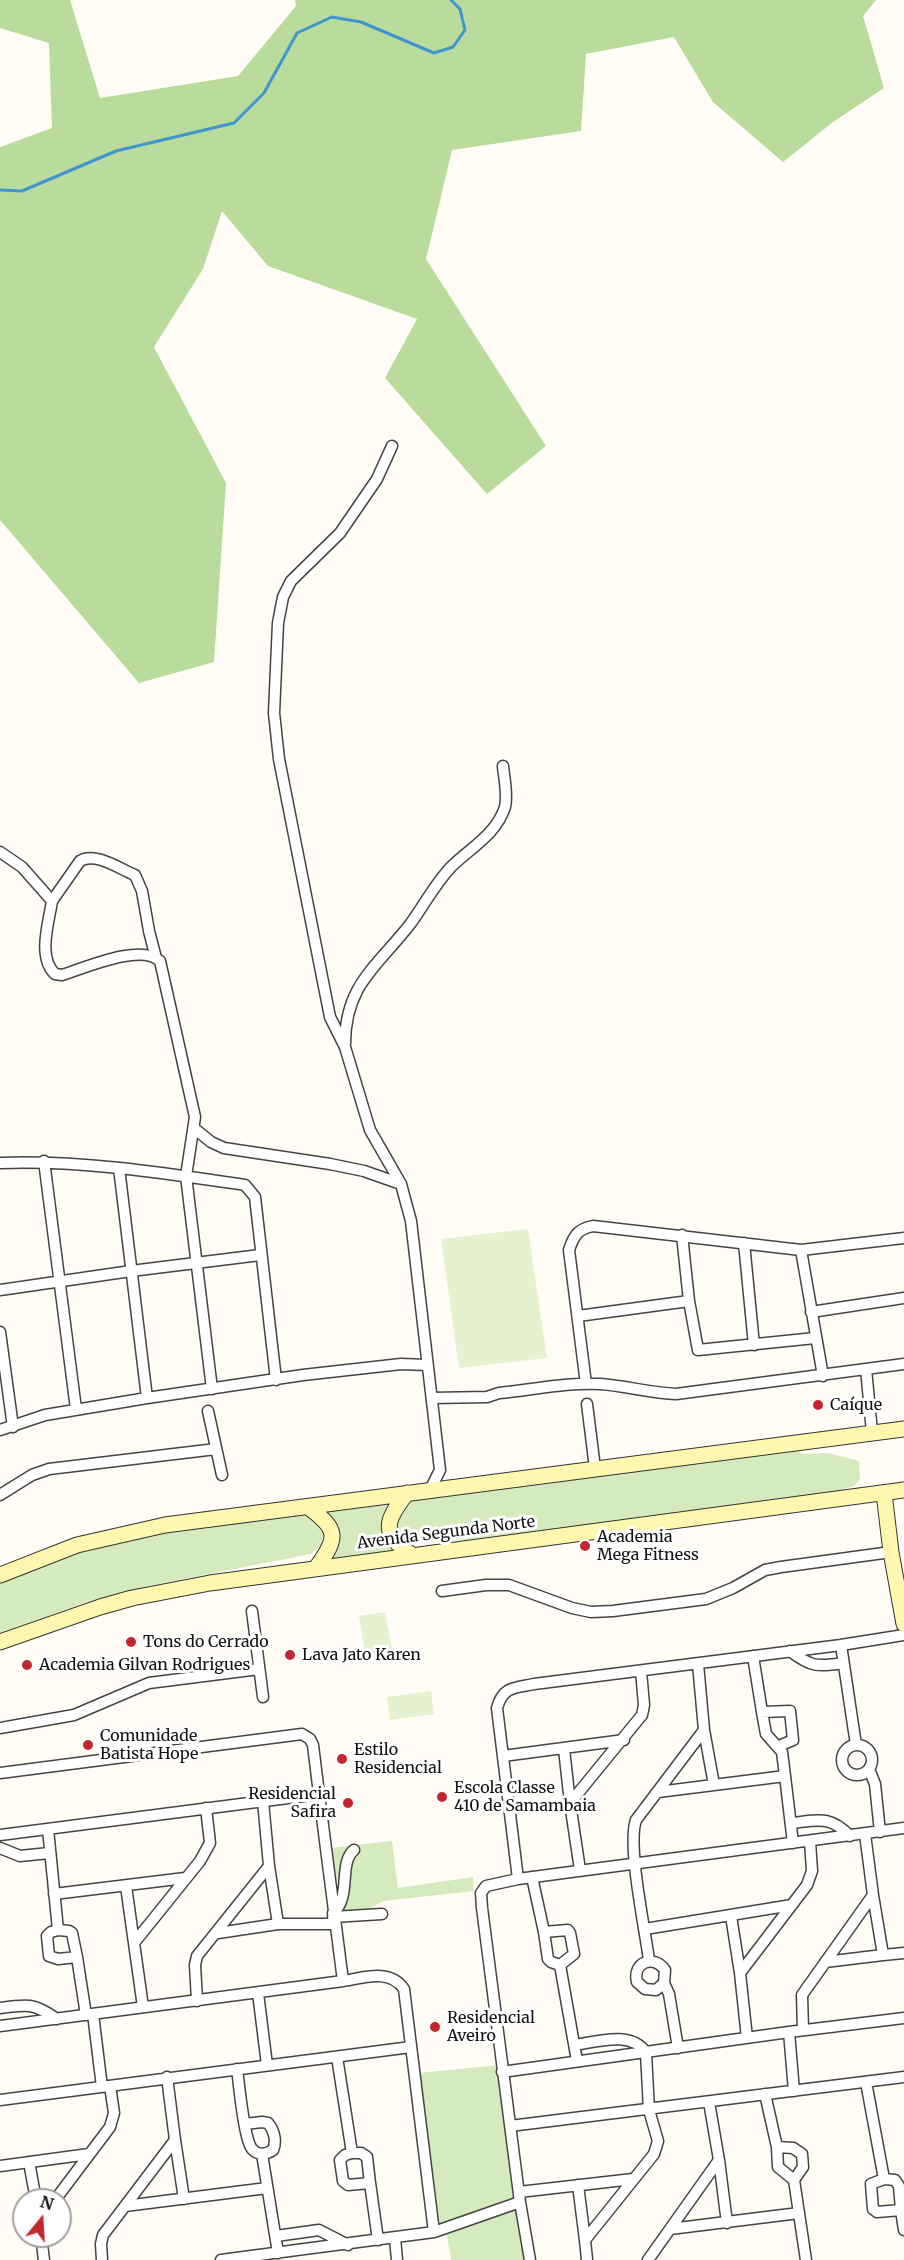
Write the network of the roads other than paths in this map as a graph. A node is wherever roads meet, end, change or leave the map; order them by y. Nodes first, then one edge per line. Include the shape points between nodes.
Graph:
1 (393, 446) dead end
2 (503, 766) dead end
3 (0, 852) edge
4 (52, 901) junction
5 (156, 958) junction
6 (345, 1047) junction
7 (195, 1129) junction
8 (44, 1161) junction
9 (0, 1163) edge
10 (119, 1168) junction
11 (186, 1176) junction
12 (401, 1184) junction
13 (682, 1235) junction
14 (904, 1238) edge
15 (744, 1244) junction
16 (801, 1250) junction
17 (260, 1255) junction
18 (197, 1263) junction
19 (131, 1270) junction
20 (59, 1281) junction
21 (0, 1290) edge
22 (904, 1298) edge
23 (689, 1300) junction
24 (811, 1312) junction
25 (579, 1316) junction
26 (0, 1332) edge
27 (814, 1338) junction
28 (754, 1345) junction
29 (904, 1364) edge
30 (427, 1365) junction
31 (866, 1370) junction
32 (823, 1376) junction
33 (276, 1380) junction
34 (586, 1384) junction
35 (212, 1389) junction
36 (147, 1398) junction
37 (432, 1398) junction
38 (587, 1404) dead end
39 (76, 1409) junction
40 (208, 1411) dead end
41 (13, 1427) junction
42 (904, 1429) edge
43 (0, 1430) edge
44 (872, 1432) junction
45 (216, 1449) junction
46 (595, 1468) junction
47 (440, 1470) junction
48 (222, 1475) dead end
49 (455, 1486) junction
50 (430, 1490) junction
51 (904, 1490) edge
52 (407, 1493) junction
53 (884, 1493) junction
54 (0, 1495) edge
55 (308, 1507) junction
56 (891, 1552) junction
57 (412, 1555) junction
58 (316, 1568) junction
59 (0, 1575) edge
60 (442, 1592) dead end
61 (902, 1595) edge
62 (252, 1611) dead end
63 (904, 1624) edge
64 (904, 1635) edge
65 (0, 1642) edge
66 (841, 1645) junction
67 (790, 1651) junction
68 (753, 1656) junction
69 (843, 1663) junction
70 (698, 1664) junction
71 (259, 1669) junction
72 (641, 1671) junction
73 (263, 1697) dead end
74 (762, 1712) junction
75 (0, 1728) edge
76 (705, 1731) junction
77 (624, 1740) junction
78 (856, 1745) junction
79 (779, 1746) junction
80 (564, 1749) junction
81 (503, 1756) junction
82 (869, 1769) junction
83 (0, 1773) edge
84 (785, 1776) junction
85 (714, 1785) junction
86 (658, 1792) junction
87 (319, 1794) junction
88 (263, 1801) junction
89 (570, 1803) junction
90 (206, 1808) junction
91 (792, 1823) junction
92 (904, 1828) edge
93 (48, 1829) junction
94 (880, 1832) junction
95 (865, 1834) junction
96 (0, 1835) edge
97 (850, 1836) junction
98 (810, 1841) junction
99 (793, 1843) junction
100 (0, 1848) edge
101 (354, 1850) dead end
102 (49, 1853) junction
103 (635, 1862) junction
104 (269, 1866) junction
105 (580, 1870) junction
106 (532, 1877) junction
107 (185, 1878) junction
108 (518, 1879) junction
109 (126, 1886) junction
110 (54, 1894) junction
111 (873, 1895) junction
112 (792, 1905) junction
113 (382, 1914) dead end
114 (731, 1916) junction
115 (333, 1918) junction
116 (278, 1924) junction
117 (645, 1929) junction
118 (58, 1930) junction
119 (544, 1932) junction
120 (218, 1933) junction
121 (134, 1943) junction
122 (904, 1953) edge
123 (883, 1955) junction
124 (77, 1957) junction
125 (649, 1960) junction
126 (825, 1962) junction
127 (560, 1965) junction
128 (740, 1973) junction
129 (343, 1981) junction
130 (664, 1983) junction
131 (258, 1993) junction
132 (197, 2001) junction
133 (143, 2007) junction
134 (0, 2008) edge
135 (89, 2015) junction
136 (904, 2018) edge
137 (57, 2019) junction
138 (0, 2026) edge
139 (803, 2030) junction
140 (789, 2032) junction
141 (747, 2038) junction
142 (575, 2045) junction
143 (411, 2047) junction
144 (678, 2048) junction
145 (646, 2053) junction
146 (337, 2057) junction
147 (577, 2061) junction
148 (267, 2065) junction
149 (237, 2069) junction
150 (502, 2072) junction
151 (167, 2077) junction
152 (904, 2077) edge
153 (866, 2082) junction
154 (106, 2086) junction
155 (794, 2091) junction
156 (765, 2094) junction
157 (0, 2100) edge
158 (709, 2102) junction
159 (649, 2110) junction
160 (245, 2124) junction
161 (510, 2126) junction
162 (175, 2140) junction
163 (777, 2148) junction
164 (352, 2153) junction
165 (89, 2154) junction
166 (262, 2154) junction
167 (720, 2160) junction
168 (28, 2162) junction
169 (0, 2166) edge
170 (633, 2179) junction
171 (884, 2179) junction
172 (794, 2180) junction
173 (370, 2183) junction
174 (578, 2186) junction
175 (33, 2188) edge
176 (64, 2188) edge
177 (267, 2188) junction
178 (519, 2197) junction
179 (184, 2199) junction
180 (125, 2206) junction
181 (901, 2210) junction
182 (799, 2213) junction
183 (727, 2223) junction
184 (670, 2229) junction
185 (904, 2230) edge
186 (434, 2232) junction
187 (276, 2236) junction
188 (395, 2238) junction
189 (378, 2240) junction
190 (585, 2241) junction
191 (348, 2245) junction
192 (322, 2248) junction
193 (278, 2253) junction
194 (254, 2258) edge
195 (102, 2260) edge
196 (221, 2260) edge
197 (324, 2260) edge
198 (397, 2260) edge
199 (530, 2260) edge
200 (587, 2260) edge
201 (648, 2260) edge
202 (806, 2260) edge

1 - 6 street via 377,479 339,533 291,581 278,622 274,713 279,759 330,1017
2 - 6 street via 506,799 497,822 440,880 414,919 356,990 348,1007
3 - 4 street via 22,867
4 - 5 street via 46,945 48,965 55,974 126,956
4 - 5 street via 86,858 93,857 135,875
5 - 7 street via 193,1104
6 - 12 street via 370,1130
7 - 11 street
7 - 12 street via 224,1148 330,1164
8 - 9 street
8 - 10 street
8 - 20 street
10 - 11 street
10 - 19 street
11 - 17 street via 245,1185 251,1191 255,1197
11 - 18 street
12 - 30 street via 411,1221
13 - 15 street
13 - 23 street
13 - 25 street via 593,1226 581,1229 569,1250
14 - 16 street
15 - 16 street
15 - 28 street
16 - 24 street
17 - 18 street
17 - 33 street
18 - 19 street
18 - 35 street
19 - 20 street
19 - 36 street
20 - 21 street
20 - 39 street
22 - 24 street
23 - 25 street
23 - 28 street via 698,1350
24 - 27 street
25 - 34 street
26 - 41 street
27 - 28 street
27 - 32 street
29 - 31 street
30 - 33 street via 401,1364
30 - 37 street
31 - 32 street
31 - 44 street
32 - 34 street via 676,1394
33 - 35 street
34 - 37 street via 487,1397
35 - 36 street
36 - 39 street
37 - 47 street
38 - 46 street
39 - 41 street
40 - 45 street
41 - 43 street
42 - 44 main road
44 - 46 main road
45 - 48 street
45 - 54 street via 49,1469
46 - 49 main road
47 - 49 street
47 - 50 street
49 - 50 main road
50 - 52 main road
51 - 53 main road, Avenida Segunda Norte
52 - 55 main road
52 - 57 main road via 393,1511 389,1532
53 - 56 main road
53 - 57 main road, Avenida Segunda Norte
55 - 58 main road via 327,1521 332,1533 332,1543
55 - 59 main road via 154,1527 77,1545
56 - 60 street via 765,1570 706,1599 613,1611 572,1608 508,1585
56 - 61 main road
57 - 58 main road, Avenida Segunda Norte
58 - 65 main road, Avenida Segunda Norte via 132,1598
61 - 63 main road
62 - 71 street
64 - 66 street
66 - 67 street
66 - 69 street
67 - 68 street
67 - 69 street via 814,1666
68 - 70 street
68 - 74 street
69 - 78 street
70 - 72 street
70 - 76 street
71 - 73 street
71 - 75 street via 149,1683 74,1715
72 - 77 street via 644,1712
72 - 81 street via 508,1690 497,1708
74 - 79 street via 766,1734
74 - 79 street via 790,1711 793,1740
76 - 85 street
76 - 86 street
77 - 80 street
77 - 89 street
78 - 82 street via 870,1753
78 - 82 street via 845,1752 843,1764 851,1774
79 - 84 street
80 - 81 street
80 - 89 street
81 - 108 street
82 - 94 street via 875,1784
83 - 87 street via 302,1734 313,1745
84 - 85 street
84 - 91 street
85 - 86 street
86 - 103 street via 634,1826
87 - 88 street
87 - 115 street
88 - 90 street
88 - 104 street
89 - 105 street
90 - 93 street
90 - 107 street via 210,1844
91 - 97 street via 826,1820
91 - 99 street
92 - 94 street
93 - 96 street
93 - 102 street
94 - 95 street
95 - 97 street
95 - 111 street
97 - 98 street
98 - 99 street
98 - 112 street via 812,1871
99 - 103 street
100 - 102 street via 20,1856
101 - 115 street via 349,1856 341,1903
102 - 110 street
103 - 105 street
103 - 117 street
104 - 116 street
104 - 120 street
105 - 106 street
106 - 108 street
106 - 119 street
107 - 109 street
107 - 121 street
108 - 150 street via 491,1884 481,1893
109 - 110 street
109 - 121 street
110 - 118 street
111 - 123 street
111 - 126 street
112 - 114 street
112 - 128 street
113 - 115 street
114 - 117 street
114 - 128 street
115 - 116 street
115 - 129 street
116 - 120 street
117 - 125 street
118 - 124 street via 72,1933
118 - 124 street via 47,1936 49,1956
119 - 127 street via 548,1959
119 - 127 street via 570,1933 574,1954
120 - 132 street via 196,1960
121 - 133 street
122 - 123 street
123 - 126 street
124 - 135 street
125 - 130 street via 661,1964 666,1976
125 - 130 street via 636,1971 637,1982 650,1991
126 - 139 street via 802,1995
127 - 142 street
128 - 141 street
129 - 131 street
129 - 143 street via 385,1976 397,1980 404,1989
130 - 144 street
131 - 132 street
131 - 148 street
132 - 133 street
133 - 135 street
134 - 137 street via 35,2006
135 - 137 street
135 - 154 street
136 - 139 street
137 - 138 street
139 - 140 street
140 - 141 street
140 - 155 street
141 - 144 street
142 - 145 street via 624,2040 639,2044
142 - 147 street
143 - 146 street
143 - 186 street
144 - 145 street
145 - 147 street
145 - 159 street
146 - 148 street
146 - 164 street
147 - 150 street
148 - 149 street
149 - 151 street
149 - 160 street
150 - 161 street
151 - 154 street
151 - 162 street
152 - 153 street
153 - 155 street
153 - 171 street
154 - 157 street
154 - 165 street via 113,2118
155 - 156 street
156 - 158 street
156 - 163 street
158 - 159 street
158 - 167 street
159 - 161 street
159 - 170 street via 657,2147
160 - 166 street via 253,2151
160 - 166 street via 262,2122 271,2127 275,2146 271,2152
161 - 178 street
162 - 179 street
162 - 180 street
163 - 172 street via 778,2167
163 - 172 street via 793,2148 802,2154 803,2167
164 - 173 street via 367,2157
164 - 173 street via 340,2160 343,2181 348,2185
165 - 168 street
165 - 176 street
166 - 177 street
167 - 183 street
167 - 184 street
168 - 169 street
168 - 175 street
170 - 174 street
170 - 190 street
171 - 181 street via 892,2179 899,2186
171 - 181 street via 870,2184 873,2209
172 - 182 street
173 - 189 street
174 - 178 street
174 - 190 street
177 - 179 street
177 - 187 street
178 - 186 street
178 - 199 street
179 - 180 street
180 - 195 street via 104,2235
181 - 185 street
182 - 183 street
182 - 202 street
183 - 184 street
184 - 201 street
186 - 188 street
187 - 191 street via 319,2230
187 - 193 street
188 - 189 street
188 - 198 street
189 - 191 street
190 - 200 street
191 - 192 street
192 - 193 street
192 - 197 street
193 - 194 street
194 - 196 street

